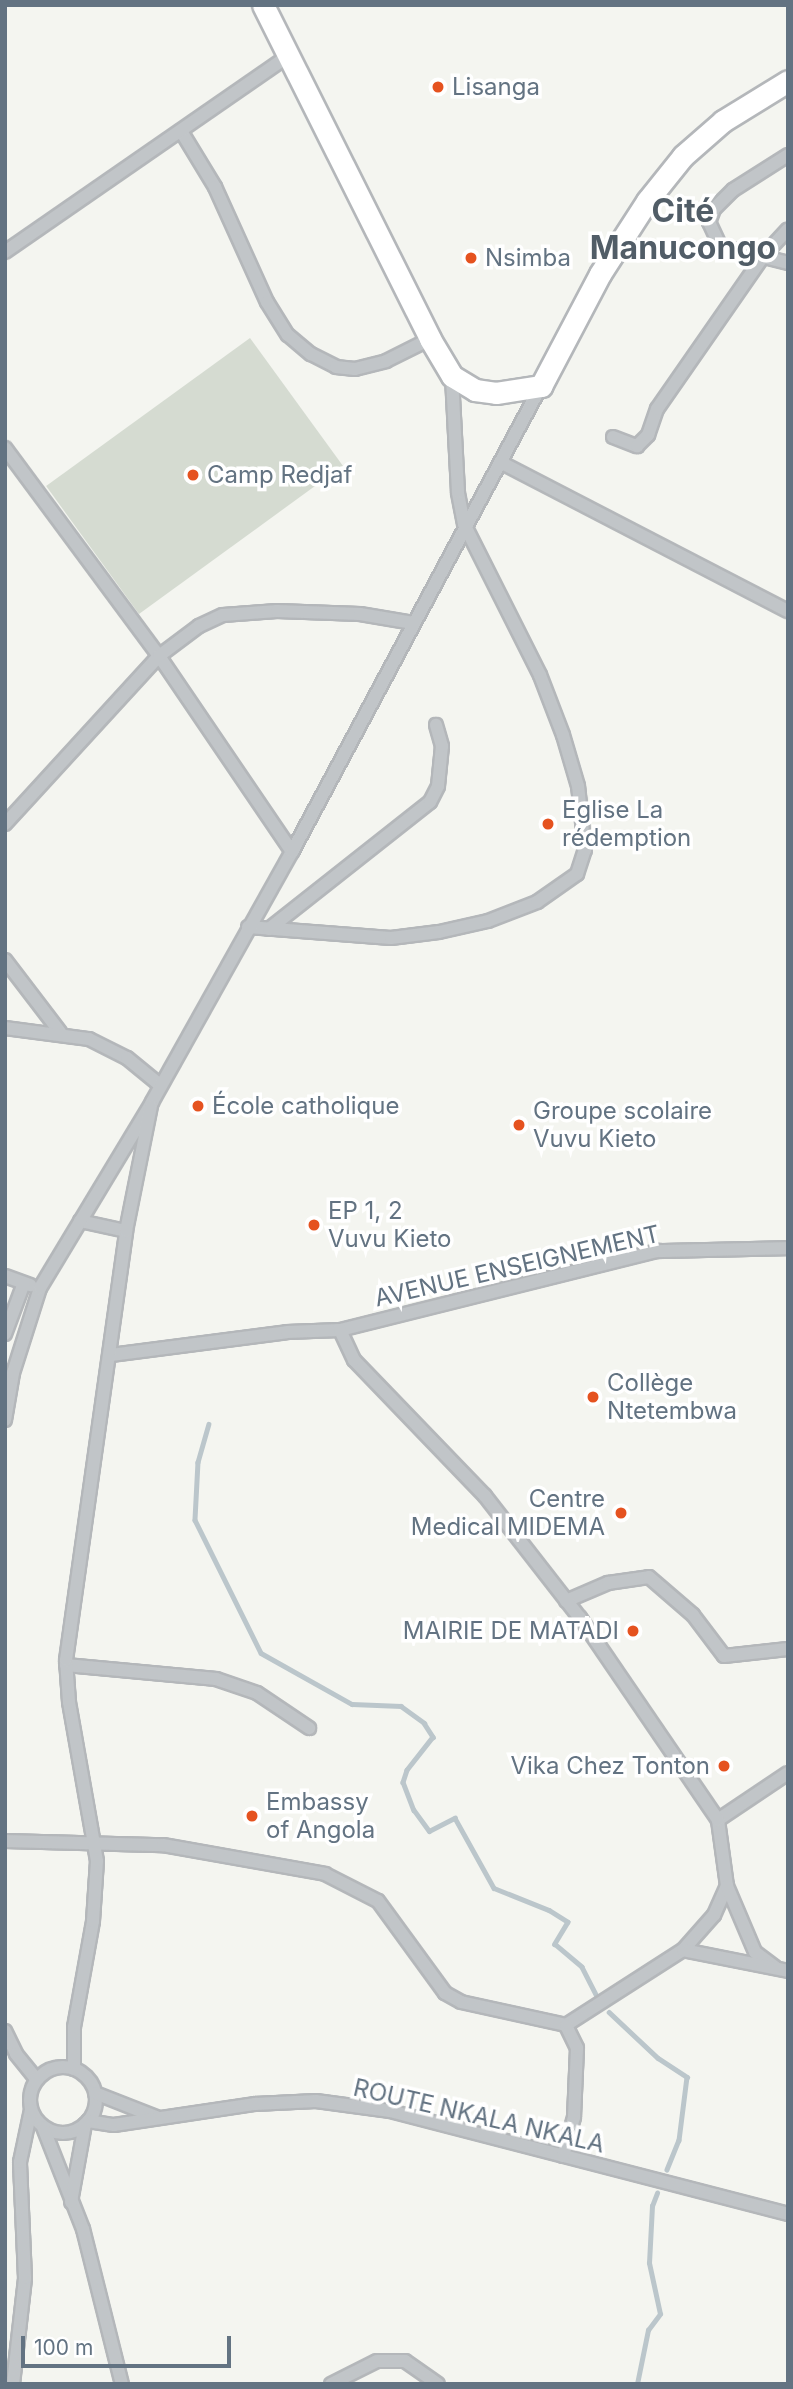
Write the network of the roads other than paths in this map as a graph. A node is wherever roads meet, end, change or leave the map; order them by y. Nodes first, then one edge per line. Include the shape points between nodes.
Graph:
1 (263, 5) edge
2 (288, 56) junction
3 (788, 81) edge
4 (181, 131) junction
5 (788, 155) edge
6 (788, 229) edge
7 (5, 252) edge
8 (764, 255) junction
9 (788, 263) edge
10 (429, 339) junction
11 (452, 376) junction
12 (541, 386) junction
13 (612, 437) dead end
14 (5, 448) edge
15 (502, 463) junction
16 (464, 524) junction
17 (788, 611) edge
18 (413, 623) junction
19 (159, 656) junction
20 (436, 725) dead end
21 (5, 824) edge
22 (292, 852) junction
23 (248, 928) junction
24 (269, 929) junction
25 (5, 960) edge
26 (5, 1028) edge
27 (61, 1032) junction
28 (160, 1085) junction
29 (152, 1102) junction
30 (80, 1221) junction
31 (126, 1231) junction
32 (788, 1248) edge
33 (5, 1276) edge
34 (24, 1283) junction
35 (40, 1288) junction
36 (340, 1330) junction
37 (5, 1334) edge
38 (111, 1355) junction
39 (5, 1420) edge
40 (566, 1601) junction
41 (788, 1648) edge
42 (66, 1665) junction
43 (309, 1728) dead end
44 (788, 1773) edge
45 (718, 1820) junction
46 (5, 1841) edge
47 (97, 1846) junction
48 (727, 1886) junction
49 (683, 1950) junction
50 (783, 1971) edge
51 (566, 2025) junction
52 (5, 2031) edge
53 (74, 2069) junction
54 (36, 2079) junction
55 (95, 2093) junction
56 (31, 2110) junction
57 (156, 2117) junction
58 (86, 2123) junction
59 (43, 2127) junction
60 (563, 2156) junction
61 (71, 2202) junction
62 (788, 2214) edge
63 (13, 2384) edge
64 (122, 2384) edge
65 (331, 2384) edge
66 (438, 2384) edge

1 - 2 highway
2 - 4 street
2 - 10 highway
3 - 12 highway via 723,121 661,183 600,274
4 - 7 street
4 - 10 street via 215,187 267,302 288,335 310,354 336,367 355,369 386,361
5 - 8 street via 733,190 714,209 709,222 720,246
6 - 8 street
8 - 9 street
8 - 13 street via 657,409 648,435 637,446
10 - 11 highway
11 - 12 highway via 475,390 496,393
11 - 16 street
12 - 15 street
14 - 19 street
15 - 16 street
15 - 17 street
16 - 18 street
16 - 24 street via 540,675 563,735 578,786 585,850 577,874 537,902 488,922 439,932 391,938
18 - 19 street via 360,614 278,611 223,615
18 - 22 street
19 - 21 street
19 - 22 street
20 - 24 street via 442,746 438,786 430,802
22 - 23 street
23 - 24 street
23 - 28 street
25 - 27 street
26 - 27 street
27 - 28 street via 106,1046
28 - 29 street
29 - 30 street
29 - 31 street
30 - 31 street
30 - 35 street
31 - 38 street
32 - 36 street, AVENUE ENSEIGNEMENT via 657,1251
33 - 34 street
34 - 35 street
34 - 37 street
35 - 39 street via 13,1373
36 - 38 street, AVENUE ENSEIGNEMENT via 287,1332
36 - 40 street via 354,1360 485,1496
38 - 42 street via 73,1588
40 - 41 street via 608,1583 649,1577 694,1615 724,1656
40 - 45 street
42 - 43 street via 216,1679 257,1693
42 - 47 street via 68,1702
44 - 45 street
45 - 48 street
46 - 47 street
47 - 51 street via 163,1844 325,1874 378,1901 445,1993 461,2002
47 - 53 street via 97,1894 74,2026
48 - 49 street via 714,1915
48 - 50 street via 755,1952
49 - 50 street
49 - 51 street
51 - 60 street via 577,2048 574,2118
52 - 54 street
53 - 54 street via 60,2067
53 - 55 street via 91,2083
54 - 56 street via 29,2099
55 - 57 street
55 - 58 street
56 - 59 street
56 - 63 street via 20,2162 25,2278
57 - 58 street, ROUTE NKALA NKALA via 105,2126
57 - 60 street, ROUTE NKALA NKALA via 316,2101 390,2111
58 - 59 street via 64,2133
58 - 61 street
59 - 61 street
60 - 62 street, ROUTE NKALA NKALA
61 - 64 street via 83,2229
65 - 66 street via 377,2361 405,2361

